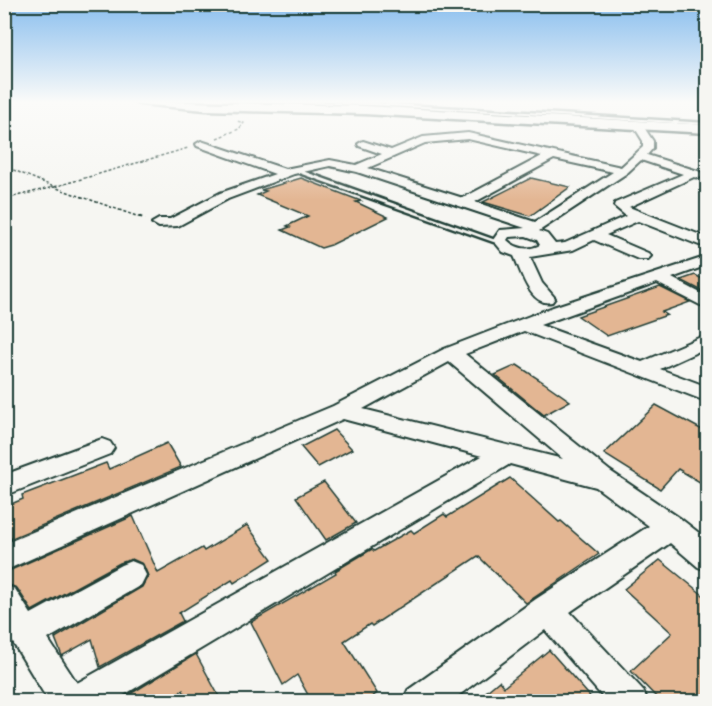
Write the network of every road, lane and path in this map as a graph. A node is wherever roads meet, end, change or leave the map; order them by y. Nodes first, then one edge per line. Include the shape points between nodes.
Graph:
1 (226, 134) edge
2 (644, 134) edge
3 (201, 144) junction
4 (363, 144) dead end
5 (390, 153) junction
6 (552, 156) junction
7 (639, 156) junction
8 (4, 166) edge
9 (360, 170) junction
10 (623, 171) junction
11 (294, 172) junction
12 (701, 175) edge
13 (54, 187) junction
14 (4, 199) edge
15 (464, 204) junction
16 (637, 216) junction
17 (159, 224) joint
18 (532, 230) junction
19 (594, 235) junction
20 (501, 243) junction
21 (545, 250) junction
22 (706, 251) edge
23 (520, 252) junction
24 (643, 256) dead end
25 (657, 276) junction
26 (546, 298) dead end
27 (708, 304) edge
28 (524, 325) junction
29 (708, 340) edge
30 (452, 353) junction
31 (642, 370) junction
32 (708, 395) edge
33 (341, 411) junction
34 (102, 448) dead end
35 (505, 455) junction
36 (604, 479) junction
37 (4, 486) edge
38 (671, 527) junction
39 (4, 558) edge
40 (708, 558) edge
41 (131, 575) dead end
42 (547, 610) junction
43 (13, 619) edge
44 (69, 702) edge
45 (78, 702) edge
46 (420, 702) edge
47 (631, 702) edge

1 - 3 path
2 - 7 street via 648,148
3 - 11 street via 278,172
3 - 13 path
4 - 5 street
5 - 6 street via 423,140 468,136
5 - 9 street
6 - 10 street
6 - 15 street
7 - 10 street
7 - 12 street
8 - 13 path
9 - 11 street via 330,163
9 - 15 street
10 - 18 street
11 - 17 street via 224,196 173,223
11 - 20 lane
12 - 16 street via 620,206
13 - 14 path
13 - 17 path
15 - 18 street
16 - 19 street
16 - 22 street
18 - 20 street via 505,234
18 - 21 street via 546,240
19 - 21 street via 562,249
19 - 24 street
20 - 23 street
21 - 23 street
22 - 25 street
23 - 26 street via 535,285
25 - 27 street
25 - 28 street
28 - 30 street
28 - 31 street
29 - 31 street
30 - 33 street
30 - 36 street
31 - 32 street
33 - 35 street
33 - 39 street
34 - 37 street
35 - 36 street
35 - 45 street
36 - 38 street
38 - 40 street
38 - 42 street
41 - 43 street
42 - 46 street
42 - 47 street
43 - 44 street

